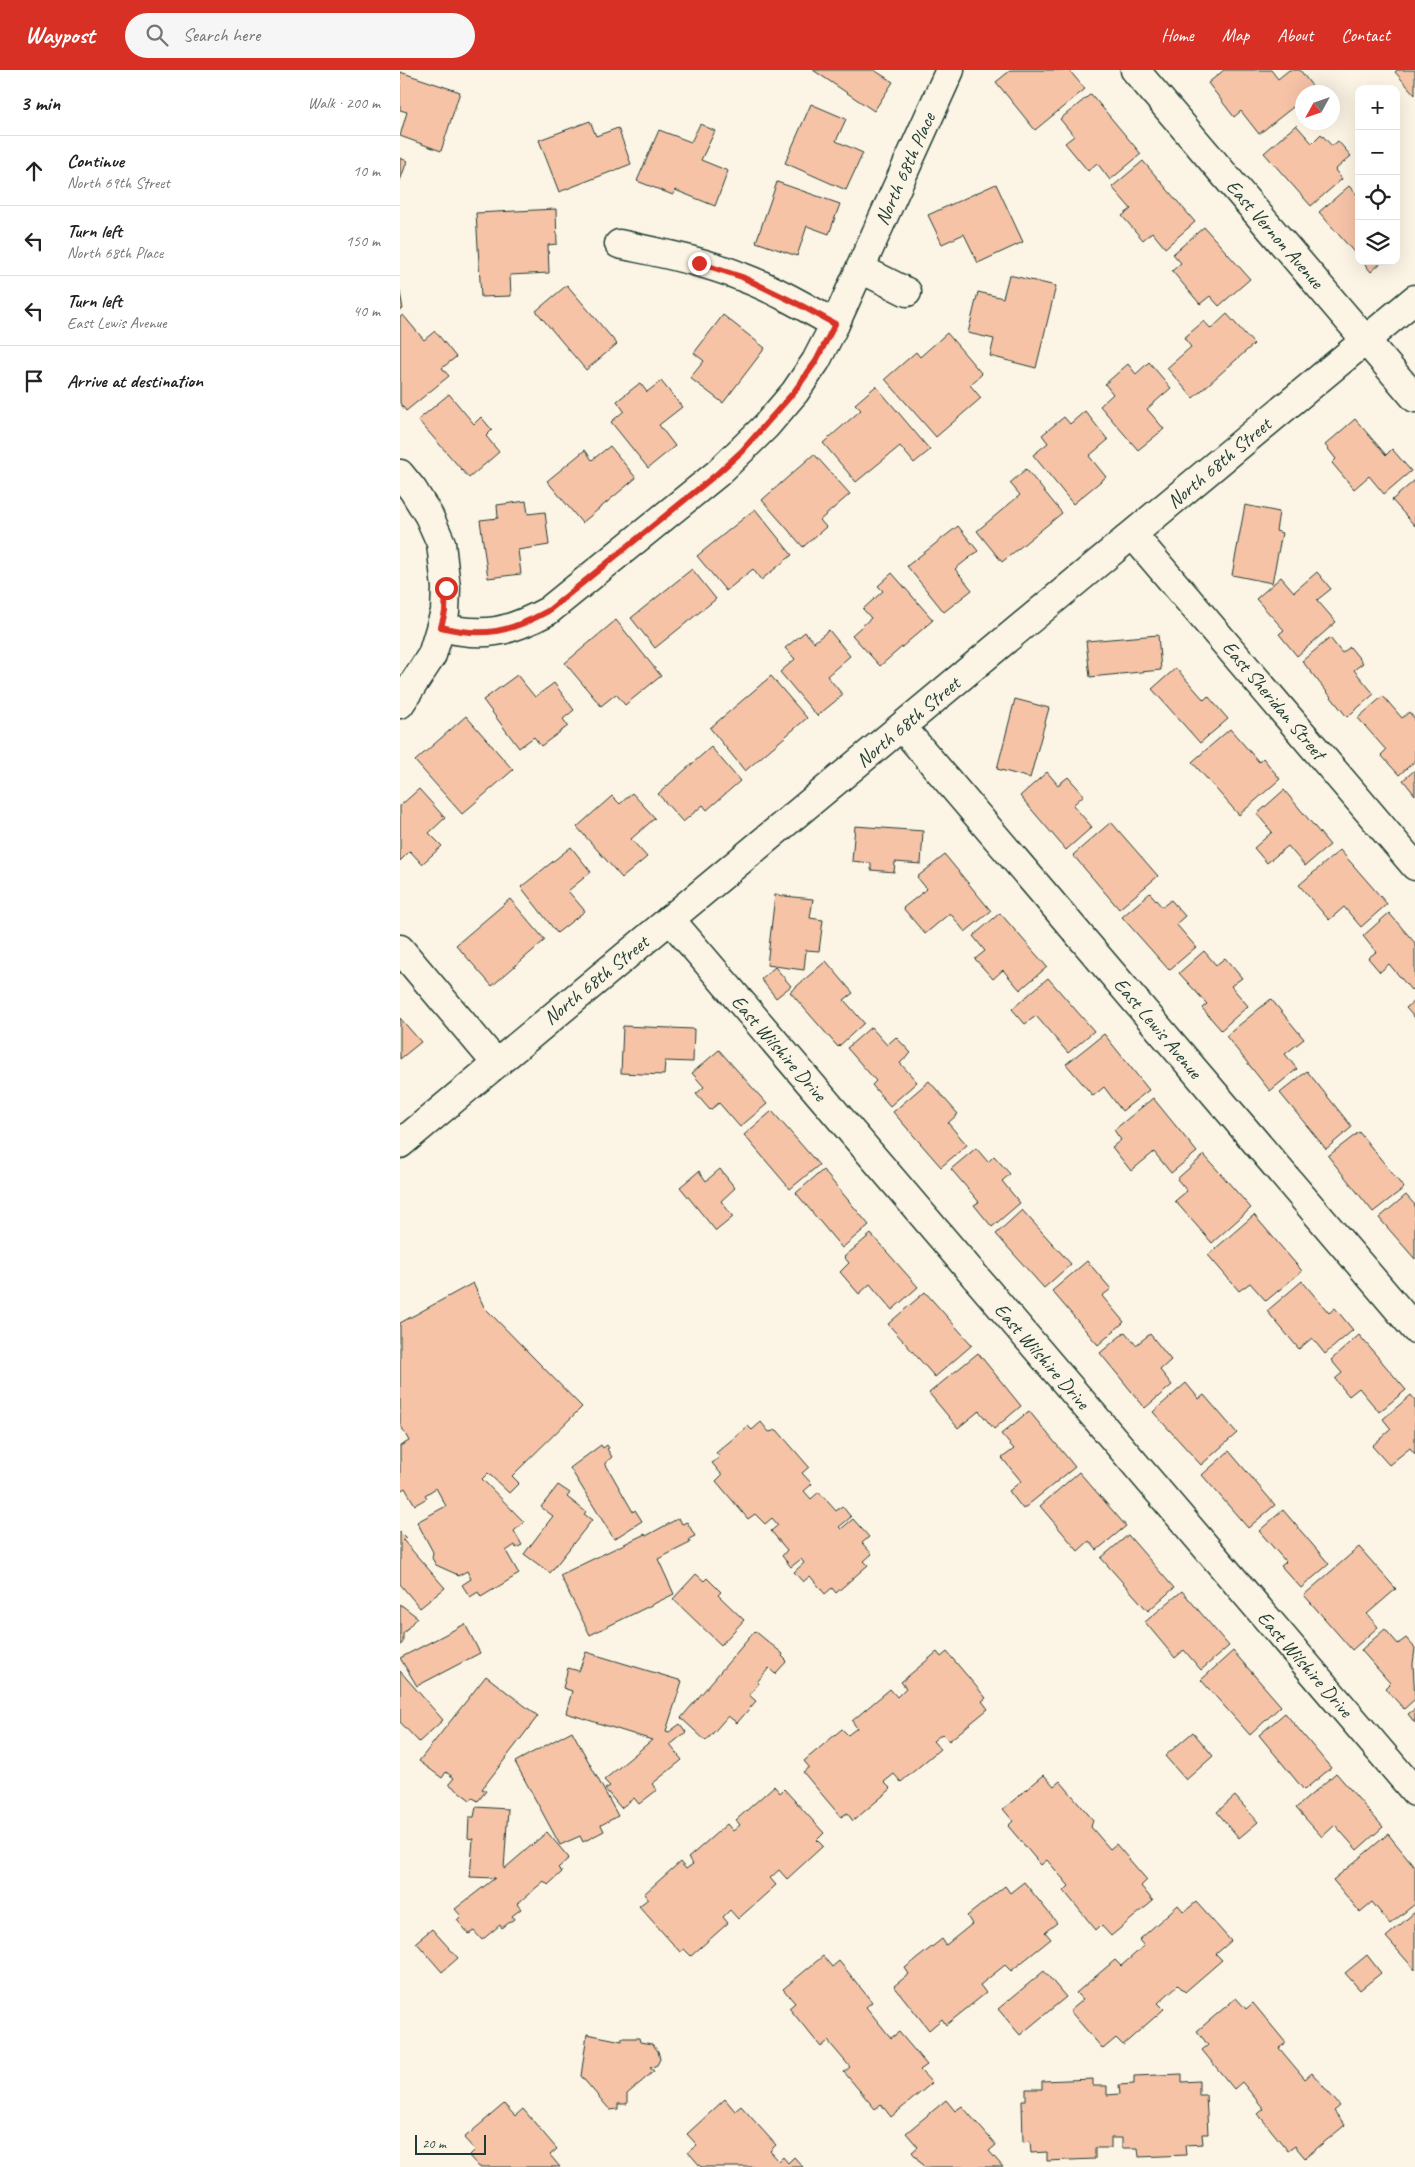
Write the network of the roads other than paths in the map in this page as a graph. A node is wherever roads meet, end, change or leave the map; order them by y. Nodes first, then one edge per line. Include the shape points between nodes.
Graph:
1 (950, 70) edge
2 (1135, 70) edge
3 (619, 244) dead end
4 (861, 269) junction
5 (907, 292) dead end
6 (1415, 299) edge
7 (835, 324) junction
8 (1366, 340) junction
9 (1415, 398) edge
10 (400, 474) edge
11 (1133, 535) junction
12 (441, 627) junction
13 (400, 704) edge
14 (902, 727) junction
15 (1415, 866) edge
16 (670, 919) junction
17 (400, 949) edge
18 (496, 1063) junction
19 (400, 1144) edge
20 (1415, 1329) edge
21 (1415, 1792) edge

1 - 4 street, North 68th Place
2 - 8 street, East Vernon Avenue
3 - 7 street via 742,277
4 - 5 street
4 - 7 street, North 68th Place
6 - 8 street, North 68th Street
7 - 12 street, North 68th Place via 816,361 794,392 742,451 569,596 548,611 507,630 463,633
8 - 9 street, East Vernon Avenue
8 - 11 street, North 68th Street
10 - 12 street via 414,490 441,543 446,588
11 - 14 street, North 68th Street
11 - 15 street, East Sheridan Street
12 - 13 street via 432,655
14 - 16 street, North 68th Street
14 - 20 street, East Lewis Avenue
16 - 18 street, North 68th Street
16 - 21 street, East Wilshire Drive
17 - 18 street
18 - 19 street, North 68th Street

